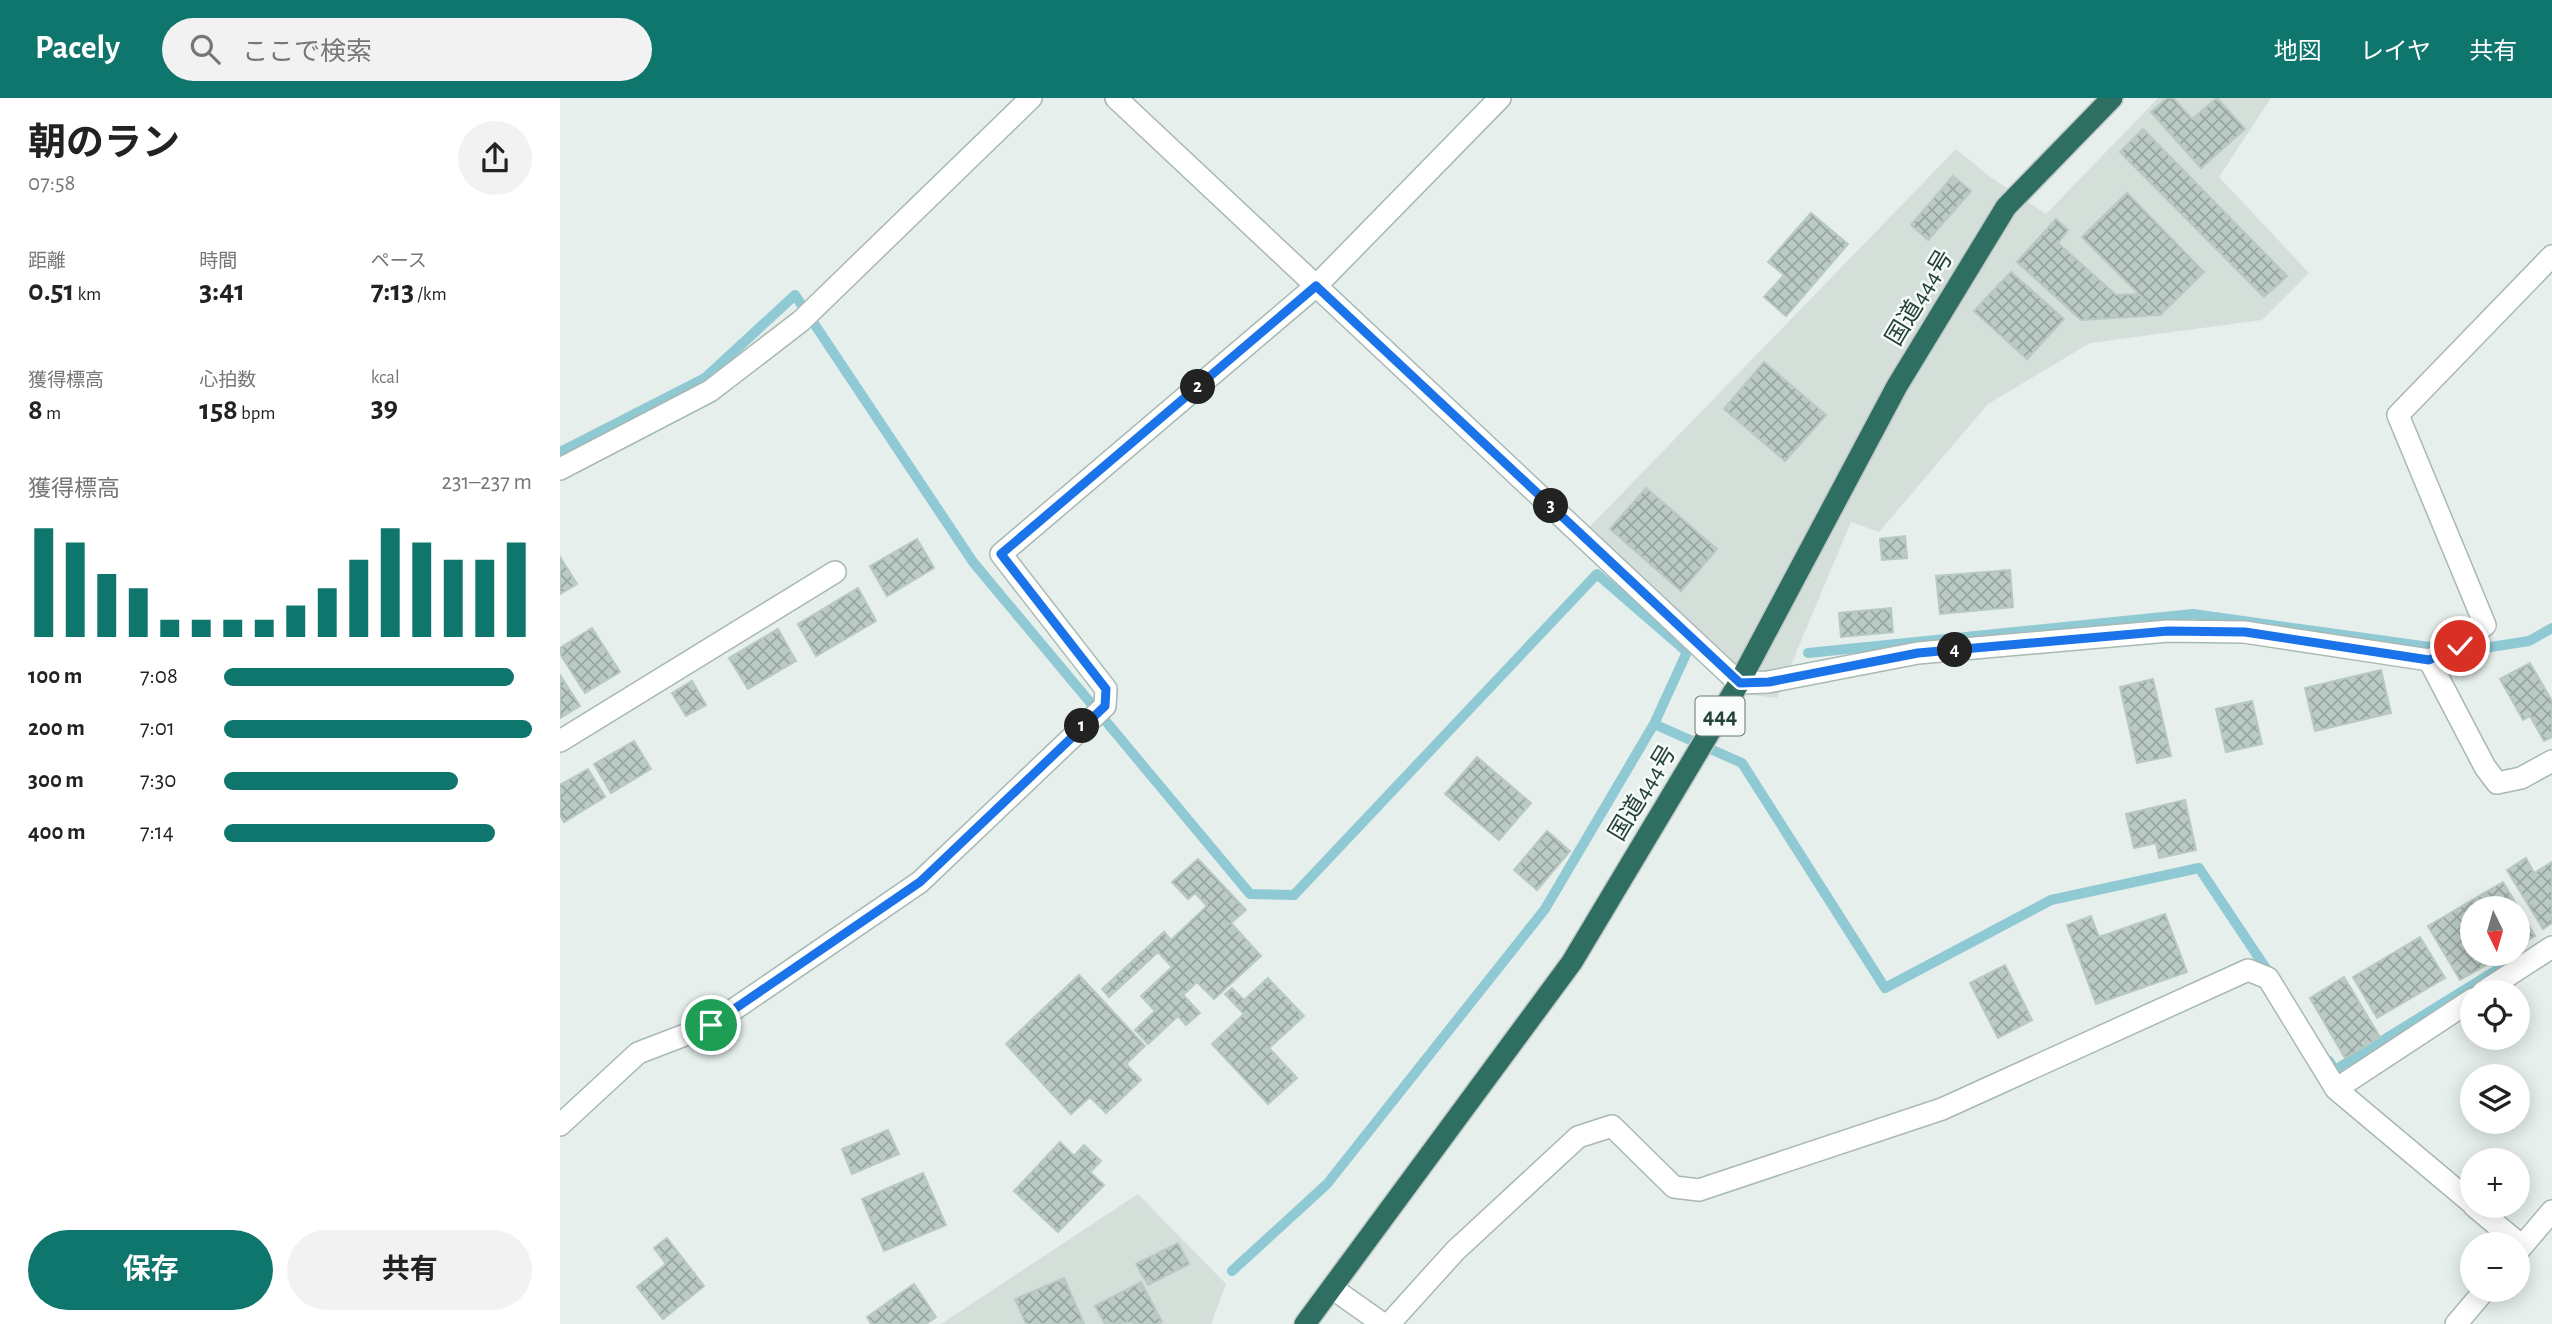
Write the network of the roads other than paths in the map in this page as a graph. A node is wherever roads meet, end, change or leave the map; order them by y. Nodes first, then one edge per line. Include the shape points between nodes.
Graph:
1 (1031, 98) edge
2 (1116, 98) edge
3 (1500, 98) edge
4 (2112, 98) edge
5 (2552, 256) edge
6 (1316, 286) junction
7 (560, 469) edge
8 (835, 572) dead end
9 (2429, 660) junction
10 (1740, 683) junction
11 (560, 741) edge
12 (2552, 761) edge
13 (2552, 947) edge
14 (2501, 980) edge
15 (2460, 1008) edge
16 (2336, 1089) junction
17 (560, 1125) edge
18 (2460, 1193) edge
19 (2552, 1211) edge
20 (2488, 1218) edge
21 (2503, 1232) edge
22 (2530, 1236) edge
23 (1332, 1288) junction
24 (2475, 1302) edge
25 (1305, 1324) edge
26 (1383, 1324) edge
27 (1389, 1324) edge
28 (2456, 1324) edge

1 - 7 street via 808,316 710,391
2 - 6 street
3 - 6 street
4 - 10 highway, 国道444号 / 444 via 2006,207 1897,386
5 - 9 street via 2398,415 2485,625 2460,646
6 - 10 street
6 - 17 street via 1001,554 1106,689 1105,706 920,882 711,1025 638,1053
8 - 11 street
9 - 10 street via 2245,632 2168,631 1918,653 1769,682
9 - 12 street via 2497,783 2521,778
10 - 23 highway, 国道444号 / 444 via 1572,962
13 - 14 street
15 - 16 street
16 - 18 street
16 - 27 street via 2268,978 2248,970 1942,1109 1699,1190 1674,1188 1612,1126 1578,1138 1455,1251
19 - 22 street
20 - 21 street
23 - 25 highway, 国道444号 / 444
23 - 26 street
24 - 28 street

